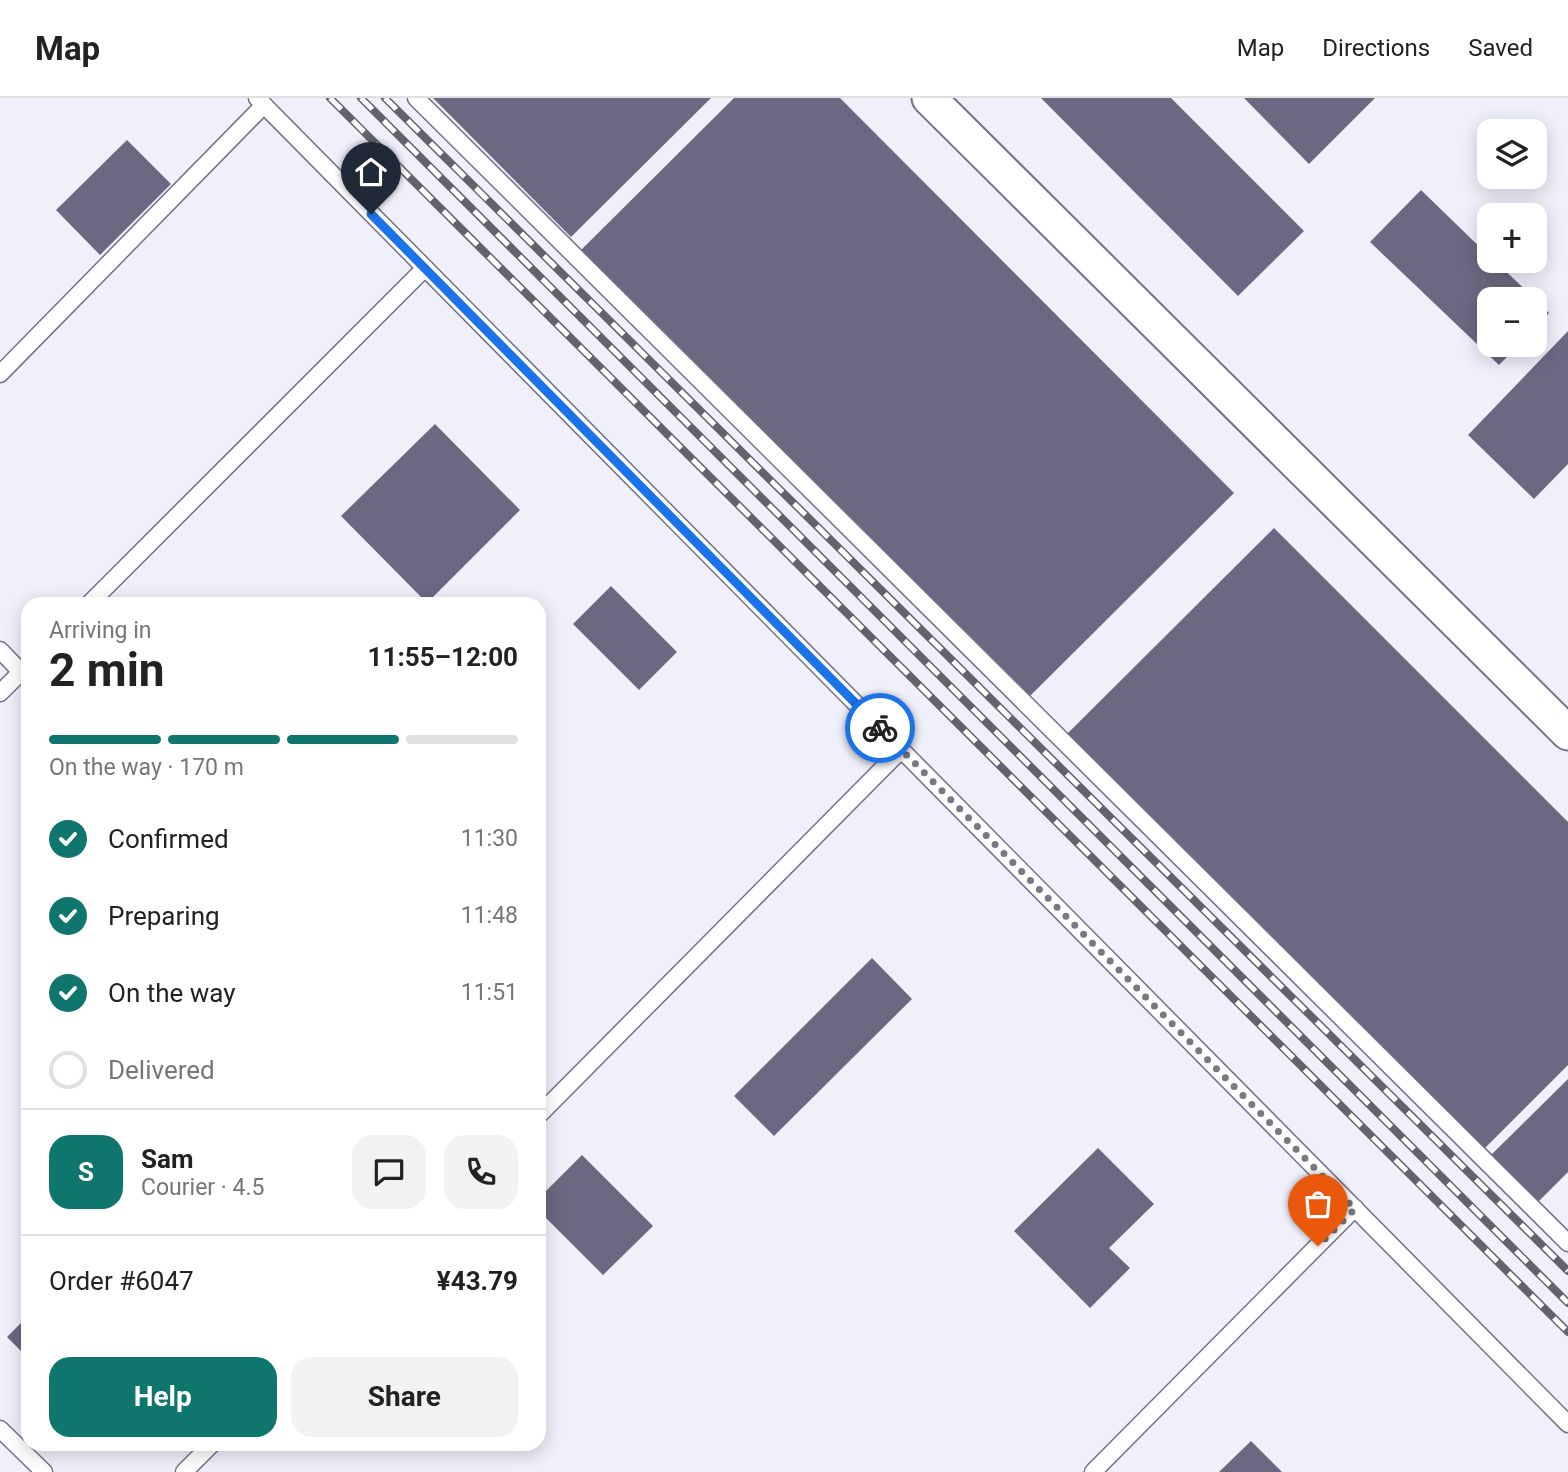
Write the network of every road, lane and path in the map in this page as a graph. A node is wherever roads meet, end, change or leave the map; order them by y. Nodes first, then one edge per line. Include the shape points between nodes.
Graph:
1 (416, 98) edge
2 (929, 98) edge
3 (260, 102) edge
4 (425, 268) junction
5 (0, 374) edge
6 (96, 597) edge
7 (0, 650) edge
8 (21, 665) edge
9 (21, 672) edge
10 (0, 693) edge
11 (1568, 733) edge
12 (901, 750) junction
13 (546, 1108) edge
14 (1355, 1209) junction
15 (1568, 1243) edge
16 (1568, 1424) edge
17 (0, 1429) edge
18 (21, 1450) edge
19 (23, 1451) edge
20 (205, 1451) edge
21 (44, 1472) edge
22 (184, 1472) edge
23 (1093, 1472) edge

1 - 15 lane
2 - 11 street
3 - 4 lane
3 - 5 lane
4 - 6 lane
4 - 12 lane
7 - 8 lane
9 - 10 lane
12 - 13 lane
12 - 14 lane
14 - 16 lane
14 - 23 lane
17 - 18 lane
19 - 21 lane
20 - 22 lane

